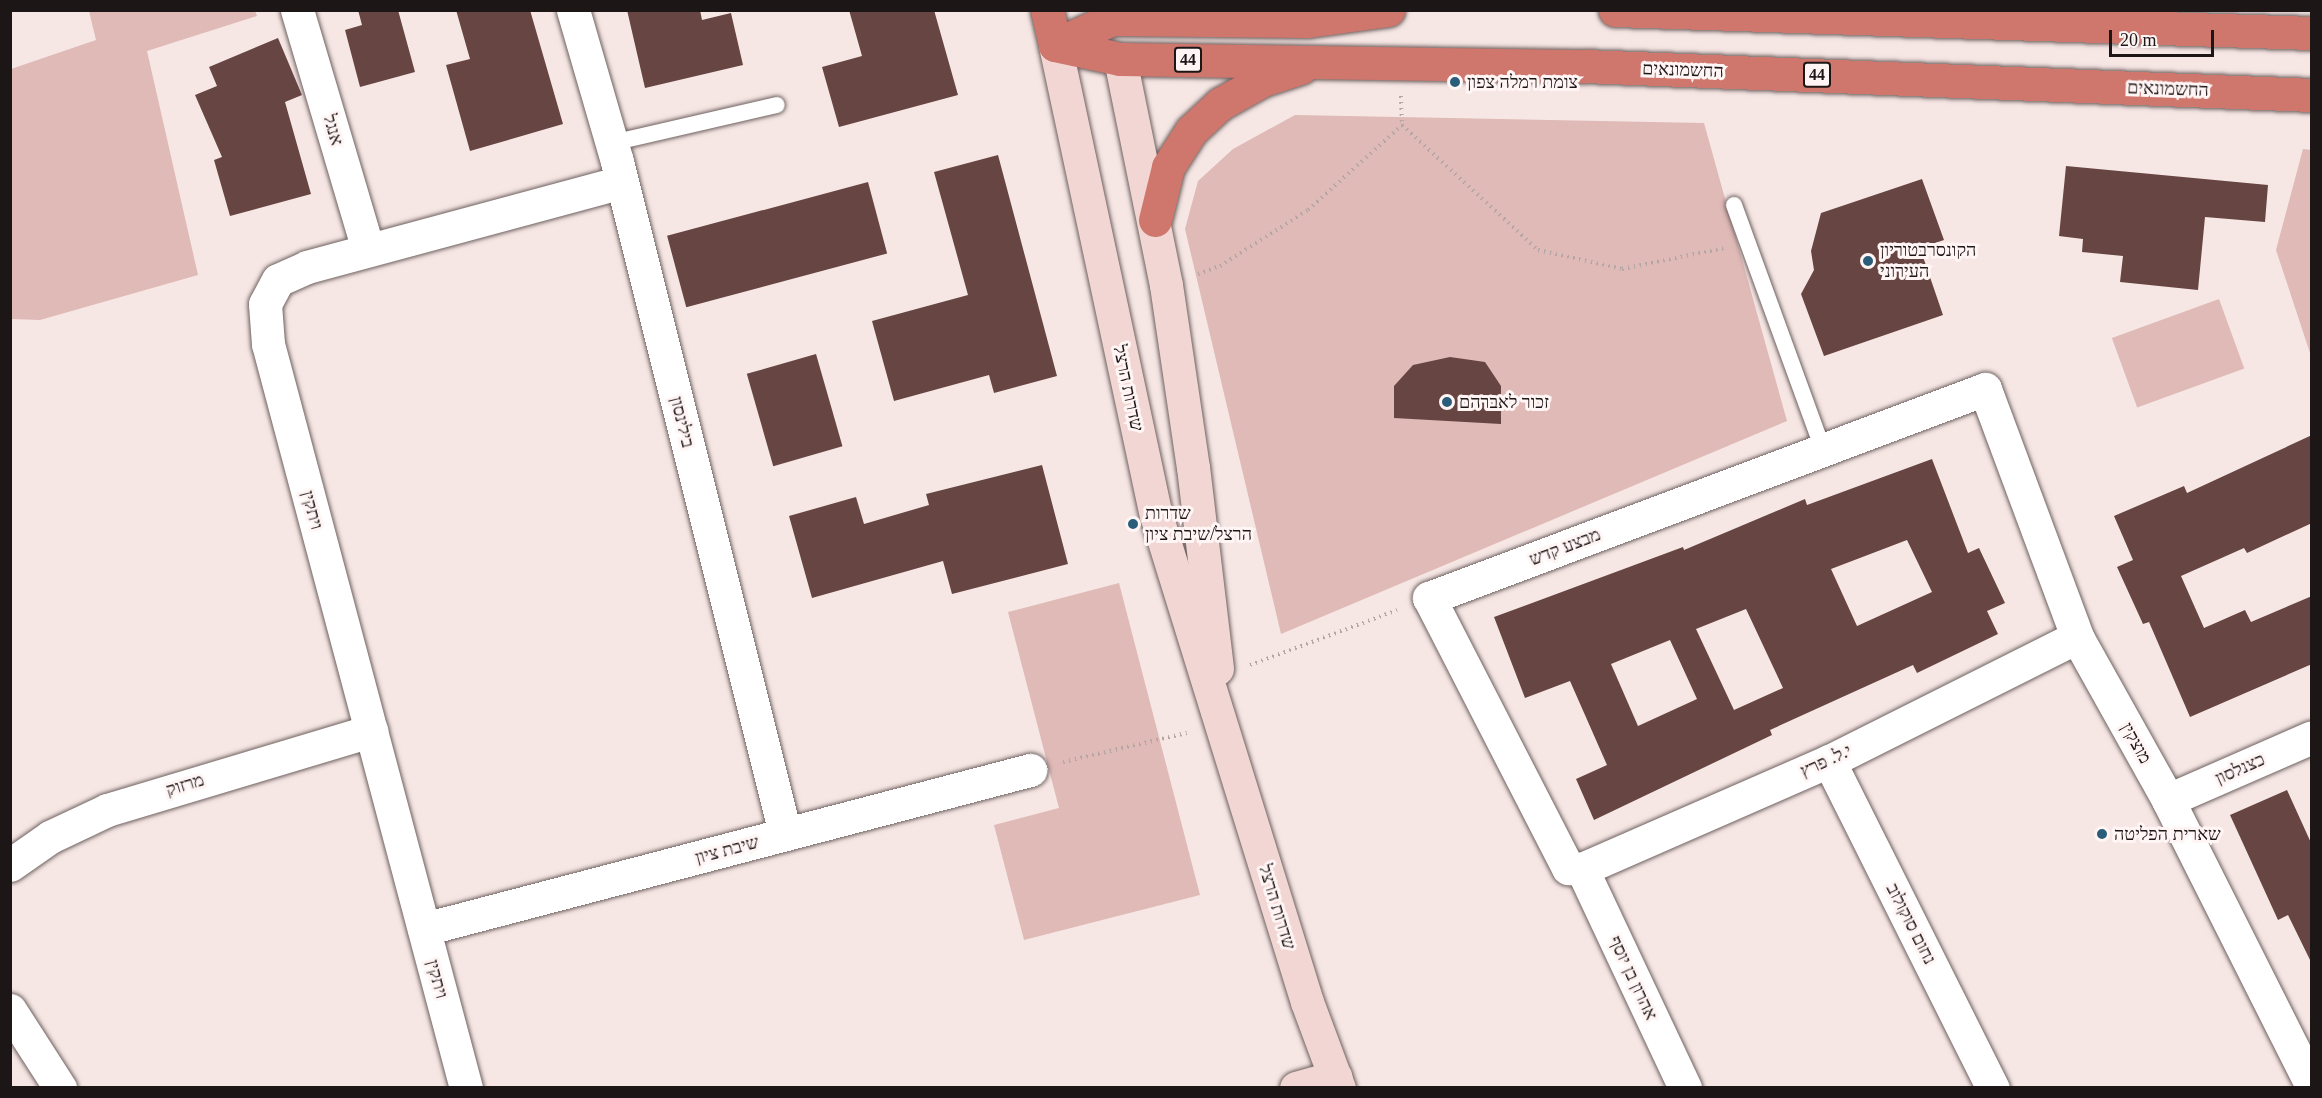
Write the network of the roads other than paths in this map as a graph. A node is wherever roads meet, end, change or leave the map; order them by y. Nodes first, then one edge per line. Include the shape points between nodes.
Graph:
1 (297, 10) edge
2 (573, 10) edge
3 (1047, 10) edge
4 (1388, 10) edge
5 (1615, 10) edge
6 (1824, 10) edge
7 (1993, 10) edge
8 (1111, 15) edge
9 (1759, 15) junction
10 (2046, 24) junction
11 (2312, 33) edge
12 (1055, 45) junction
13 (1120, 60) junction
14 (1322, 61) junction
15 (2312, 95) edge
16 (777, 105) dead end
17 (612, 143) junction
18 (622, 182) junction
19 (1734, 205) dead end
20 (1155, 220) junction
21 (368, 250) junction
22 (1985, 389) joint
23 (1823, 450) junction
24 (2077, 637) junction
25 (1222, 725) junction
26 (371, 731) junction
27 (2312, 737) edge
28 (1829, 761) junction
29 (1030, 770) road end
30 (2168, 801) junction
31 (785, 834) junction
32 (10, 865) edge
33 (1575, 868) junction
34 (424, 929) junction
35 (10, 1010) edge
36 (1337, 1082) edge
37 (2312, 1086) edge
38 (60, 1088) edge
39 (466, 1088) edge
40 (1296, 1088) edge
41 (1685, 1088) edge
42 (1993, 1088) edge

1 - 21 street, אנגל
2 - 17 street, בילינסון
3 - 12 highway
4 - 8 highway via 1308,21
5 - 9 highway
6 - 9 highway
7 - 10 highway
8 - 12 highway
8 - 13 highway
9 - 10 highway
10 - 11 highway
12 - 13 highway, החשמונאים / 44
12 - 25 main road, שדרות הרצל via 1155,515
13 - 14 highway, החשמונאים / 44
13 - 20 main road, שדרות הרצל
14 - 15 highway, החשמונאים / 44 via 1584,66
14 - 20 highway, 44 via 1263,80 1220,104 1191,131 1168,167
16 - 17 lane
17 - 18 street, בילינסון
18 - 21 street, ויתקין
18 - 31 street, בילינסון
19 - 23 lane
20 - 25 main road, שדרות הרצל via 1193,467
21 - 26 street, ויתקין via 278,280 265,304 268,344
22 - 23 street, מבצע קדש
22 - 24 street, מוצקין
23 - 33 street, מבצע קדש via 1429,598
24 - 28 street, י.ל. פרץ
24 - 30 street, מוצקין
25 - 36 main road, שדרות הרצל via 1307,1002
26 - 32 street, מרזוק via 107,810 50,837
26 - 34 street, ויתקין
27 - 30 street, כצנלסון
28 - 33 street, י.ל. פרץ
28 - 42 street, נחום סוקולוב
29 - 31 street, שיבת ציון
30 - 37 street, מוצקין
31 - 34 street, שיבת ציון
33 - 41 street, אהרון בן יוסף
34 - 39 street, ויתקין
35 - 38 street
36 - 40 main road

